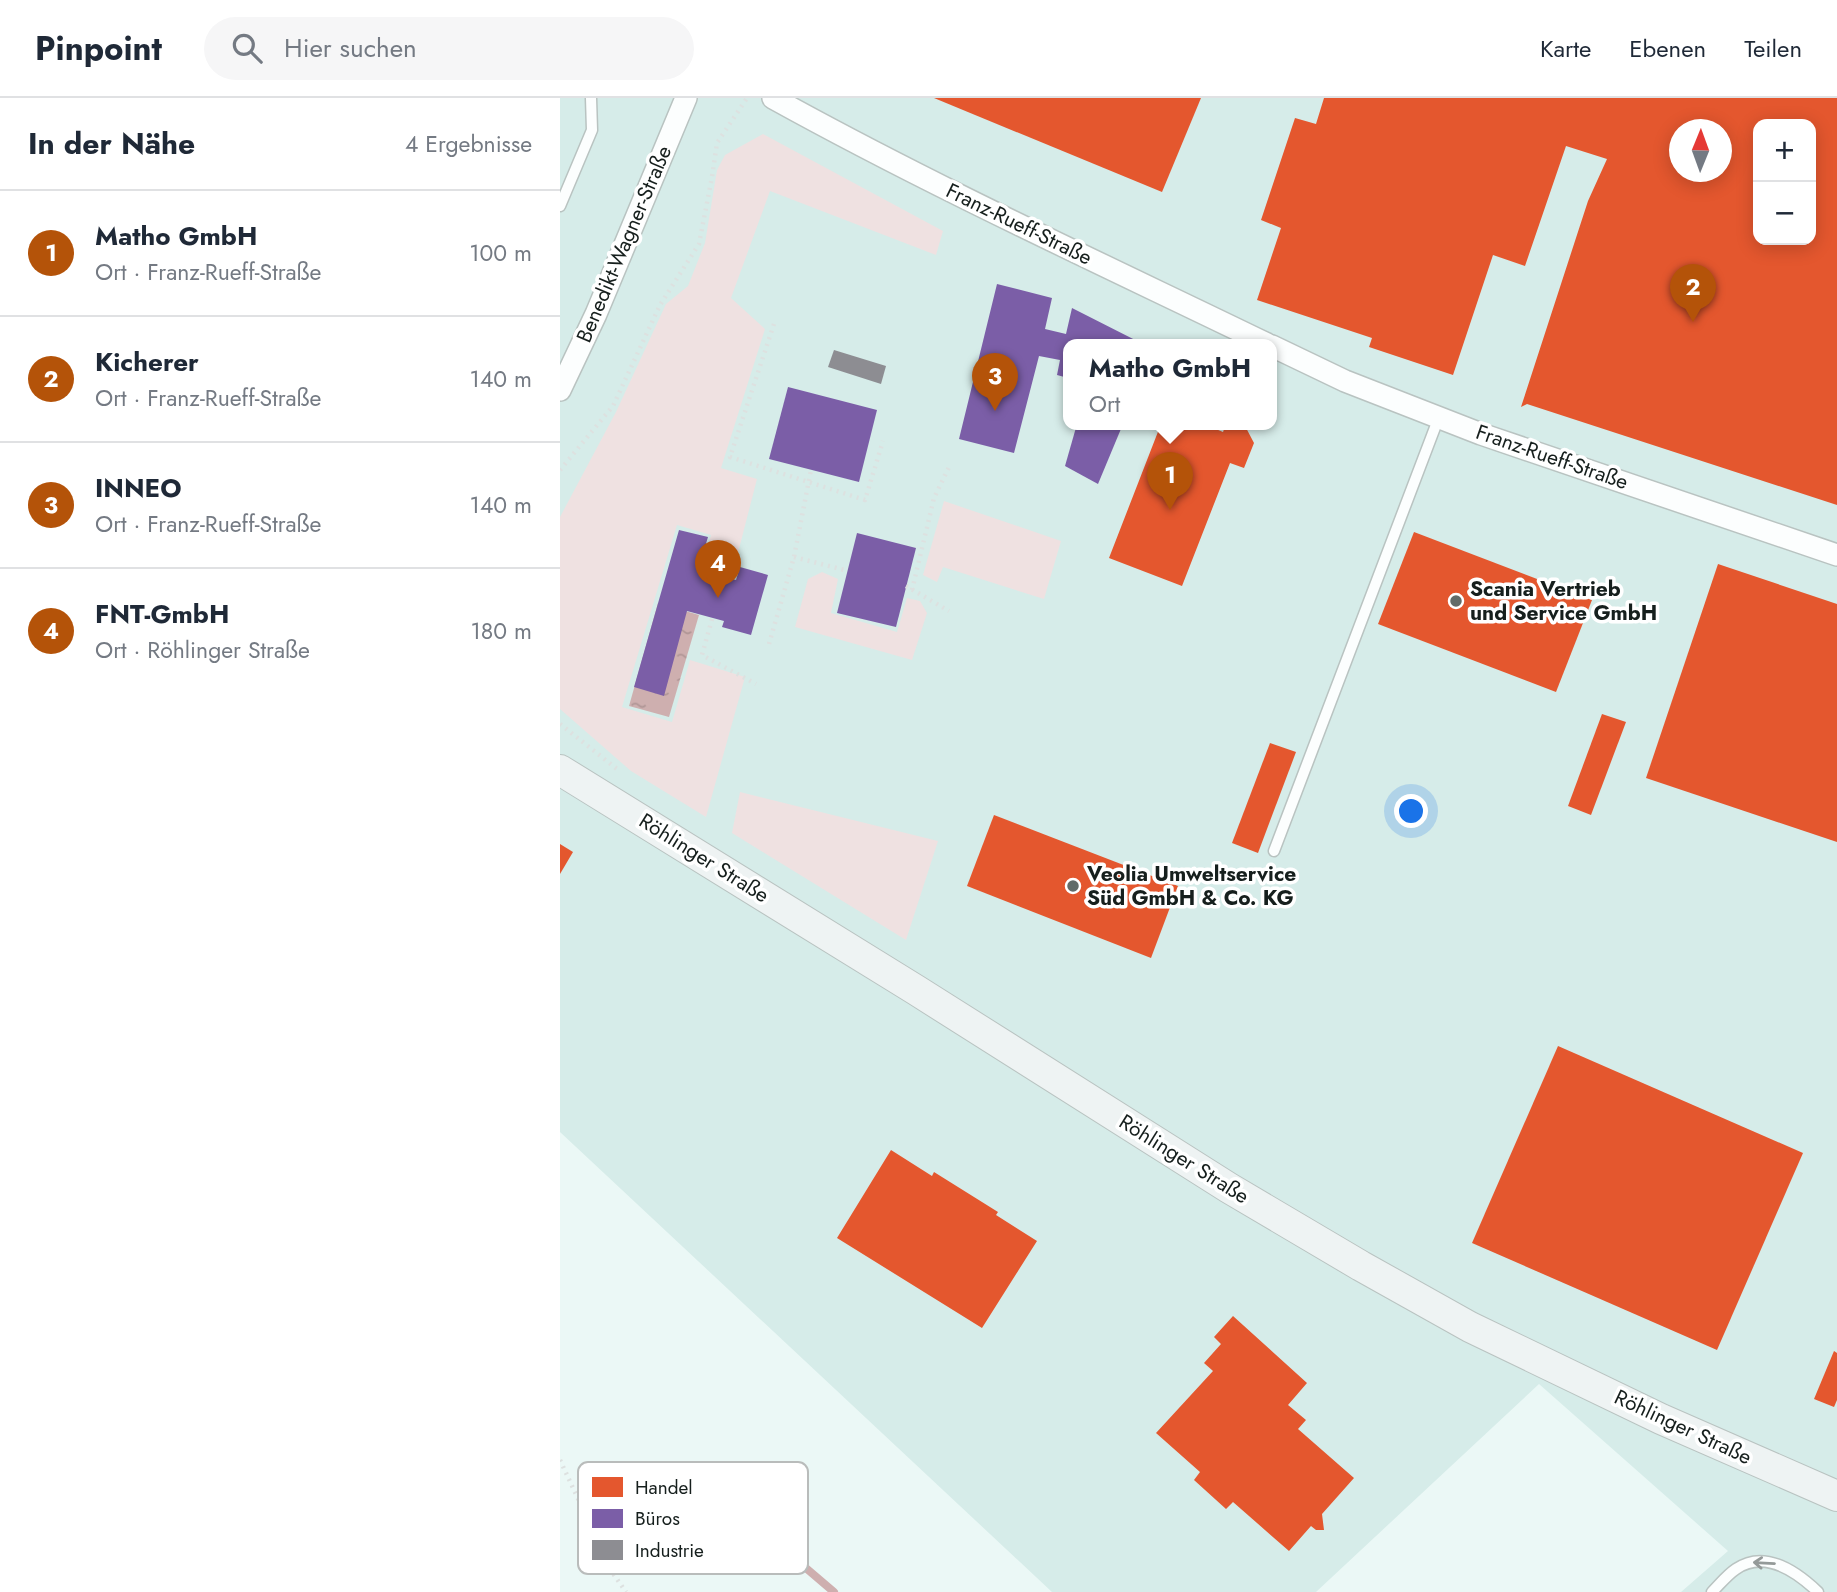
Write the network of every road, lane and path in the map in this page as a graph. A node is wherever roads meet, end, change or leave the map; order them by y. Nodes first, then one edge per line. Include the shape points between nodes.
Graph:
1 (590, 98) edge
2 (686, 98) edge
3 (747, 98) edge
4 (773, 98) edge
5 (560, 206) edge
6 (774, 324) dead end
7 (1257, 339) edge
8 (1277, 349) edge
9 (560, 390) edge
10 (1440, 417) junction
11 (883, 441) dead end
12 (950, 465) dead end
13 (560, 470) edge
14 (811, 470) dead end
15 (809, 482) junction
16 (1837, 555) edge
17 (794, 557) junction
18 (848, 571) dead end
19 (906, 586) dead end
20 (912, 590) junction
21 (949, 611) dead end
22 (712, 619) dead end
23 (769, 644) dead end
24 (756, 684) dead end
25 (560, 724) edge
26 (560, 770) edge
27 (624, 774) dead end
28 (1274, 851) dead end
29 (560, 1460) edge
30 (1837, 1496) edge
31 (578, 1499) edge
32 (613, 1574) edge
33 (626, 1592) edge
34 (1712, 1592) edge
35 (1818, 1592) edge

1 - 5 lane via 592,130
2 - 9 street, Benedikt-Wagner-Straße
3 - 13 path via 717,143 699,244 660,304 612,406
4 - 7 street, Franz-Rueff-Straße
6 - 15 path via 730,457
8 - 10 street, Franz-Rueff-Straße
10 - 16 street, Franz-Rueff-Straße
10 - 28 lane
11 - 15 path via 865,500
12 - 20 path via 934,498
14 - 15 path
15 - 17 path
17 - 18 path
17 - 23 path
19 - 20 path
20 - 21 path
22 - 24 path via 702,655
25 - 27 path
26 - 30 street, Röhlinger Straße via 1361,1266 1470,1326 1649,1413
29 - 31 path
32 - 33 path
35 -> 34 lane via 1801,1575 1770,1562 1744,1564

